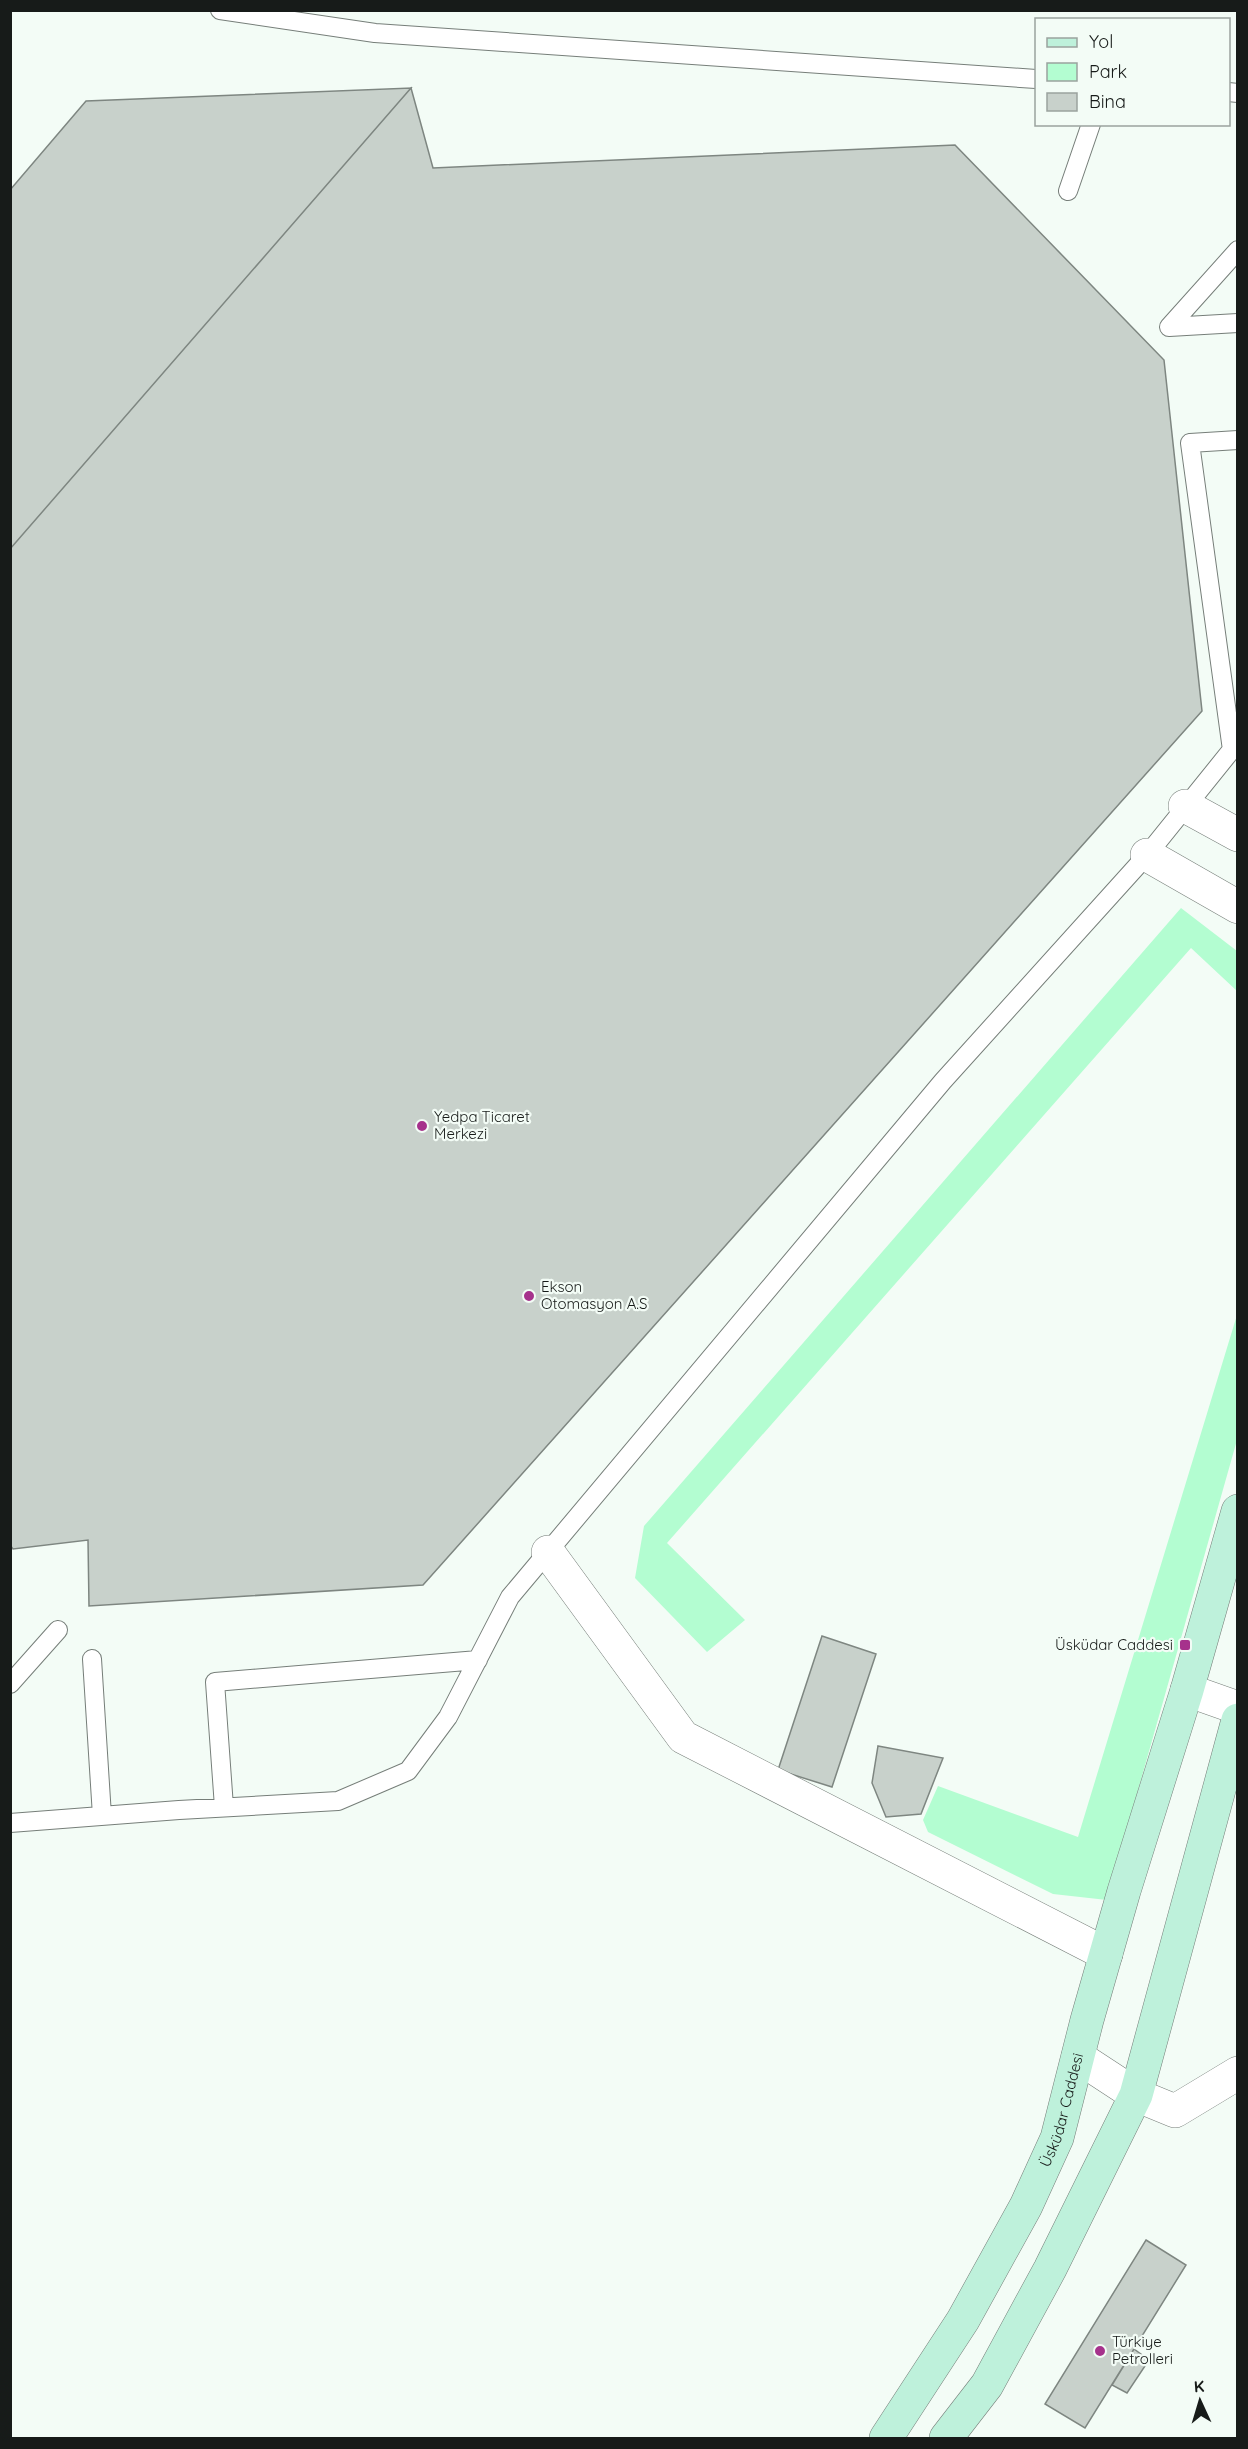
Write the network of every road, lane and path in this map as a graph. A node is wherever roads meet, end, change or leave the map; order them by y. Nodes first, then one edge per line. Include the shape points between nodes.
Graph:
1 (220, 10) edge
2 (1035, 79) edge
3 (1090, 126) edge
4 (1068, 191) dead end
5 (1238, 250) edge
6 (1238, 323) edge
7 (1238, 440) edge
8 (1235, 746) edge
9 (1185, 806) junction
10 (1238, 835) edge
11 (1147, 855) junction
12 (1238, 907) edge
13 (1238, 1511) edge
14 (548, 1552) junction
15 (58, 1630) dead end
16 (92, 1659) dead end
17 (478, 1660) junction
18 (10, 1684) edge
19 (1187, 1690) junction
20 (1238, 1708) edge
21 (1238, 1720) edge
22 (224, 1807) junction
23 (102, 1816) junction
24 (10, 1823) edge
25 (1106, 1954) junction
26 (1078, 2057) junction
27 (1238, 2073) edge
28 (1136, 2095) junction
29 (886, 2439) edge
30 (946, 2439) edge

1 - 2 lane via 375,33
3 - 4 lane
5 - 6 lane via 1169,327
7 - 8 lane via 1190,443
8 - 9 lane
9 - 10 street
9 - 11 lane
11 - 12 street
11 - 14 lane via 943,1081
13 - 19 main road, Üsküdar Caddesi
14 - 17 lane via 510,1597
14 - 25 street via 683,1737
15 - 18 lane
16 - 23 lane
17 - 22 lane via 448,1717 408,1771 338,1801
17 - 22 lane via 215,1682
19 - 20 street
19 - 25 main road, Üsküdar Caddesi
21 - 28 main road
22 - 23 lane
23 - 24 lane
25 - 26 main road, Üsküdar Caddesi
26 - 28 street
26 - 29 main road, Üsküdar Caddesi via 1057,2138 1026,2206 963,2320
27 - 28 street via 1175,2111
28 - 30 main road via 1050,2269 992,2375

